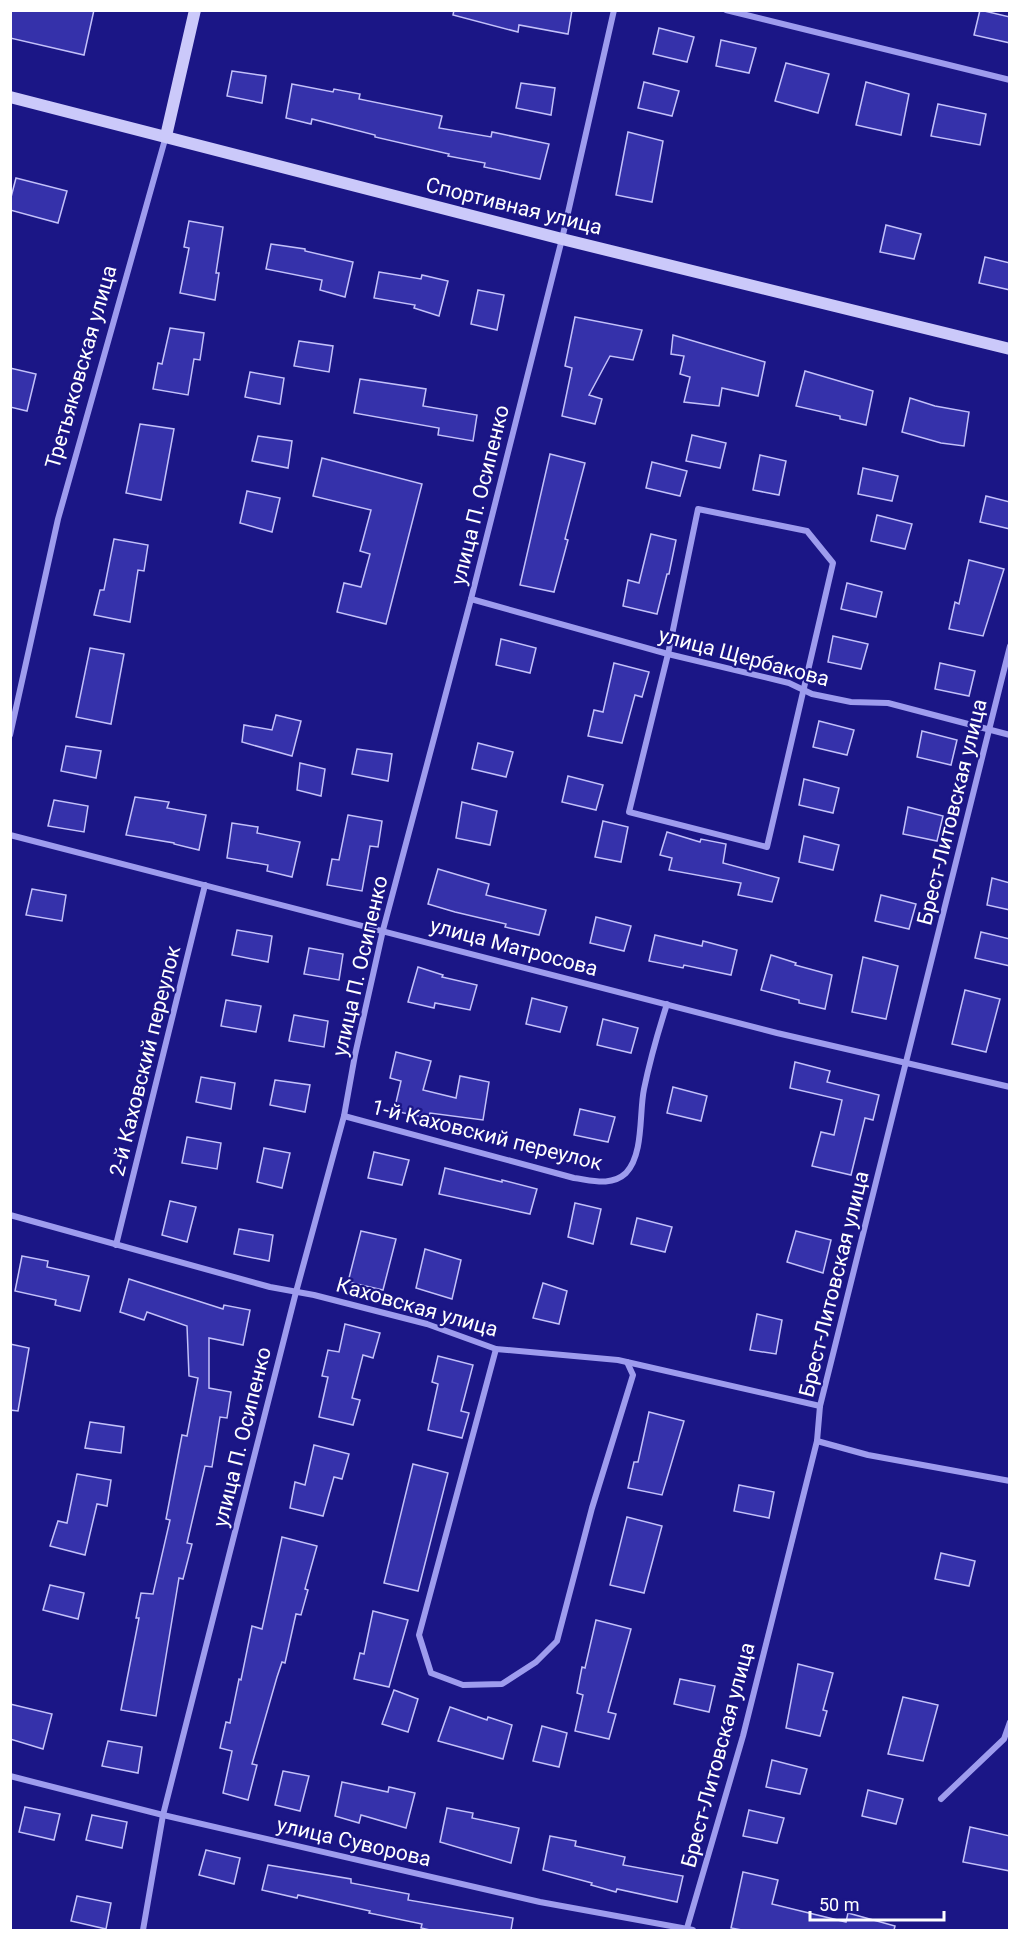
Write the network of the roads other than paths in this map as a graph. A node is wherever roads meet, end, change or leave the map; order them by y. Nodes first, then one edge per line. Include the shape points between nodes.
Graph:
1 (195, 10) edge
2 (615, 10) edge
3 (726, 10) edge
4 (1010, 80) edge
5 (10, 97) edge
6 (166, 136) junction
7 (562, 238) junction
8 (1010, 349) edge
9 (471, 599) junction
10 (1010, 646) edge
11 (668, 654) junction
12 (804, 690) junction
13 (989, 730) junction
14 (10, 735) edge
15 (1010, 735) edge
16 (10, 835) edge
17 (205, 885) junction
18 (383, 930) junction
19 (667, 1004) junction
20 (907, 1062) junction
21 (1010, 1088) edge
22 (344, 1116) junction
23 (10, 1215) edge
24 (116, 1245) junction
25 (296, 1292) junction
26 (496, 1349) junction
27 (627, 1362) junction
28 (820, 1406) junction
29 (817, 1442) junction
30 (1010, 1481) edge
31 (1010, 1722) edge
32 (10, 1776) edge
33 (941, 1799) dead end
34 (163, 1815) junction
35 (690, 1929) edge
36 (143, 1930) edge

1 - 6 street, Третьяковская улица
2 - 7 street, улица П. Осипенко
3 - 4 street
5 - 6 street, Спортивная улица
6 - 7 street, Спортивная улица
6 - 14 street, Третьяковская улица via 58,519
7 - 8 street, Спортивная улица
7 - 9 street, улица П. Осипенко
9 - 11 street, улица Щербакова
9 - 18 street, улица П. Осипенко
10 - 13 street, Брест-Литовская улица
11 - 12 street, улица Щербакова
11 - 12 street via 698,509 807,531 833,563
11 - 12 street via 628,812 767,847
12 - 13 street, улица Щербакова via 851,702 888,703
13 - 15 street, улица Щербакова
13 - 20 street, Брест-Литовская улица
16 - 17 street, улица Матросова
17 - 18 street, улица Матросова
17 - 24 street, 2-й Каховский переулок
18 - 19 street, улица Матросова
18 - 22 street, улица П. Осипенко
19 - 20 street, улица Матросова
19 - 22 street, 1-й Каховский переулок via 643,1093 634,1161 626,1173 605,1183
20 - 21 street, улица Матросова
20 - 28 street, Брест-Литовская улица
22 - 25 street, улица П. Осипенко
23 - 24 street, Каховская улица
24 - 25 street, Каховская улица
25 - 26 street, Каховская улица via 427,1324
25 - 34 street, улица П. Осипенко
26 - 27 street, Каховская улица
26 - 27 street via 419,1635 431,1673 463,1685 502,1684 536,1662 557,1641 633,1375
27 - 28 street, Каховская улица
28 - 29 street, Брест-Литовская улица
29 - 30 street
29 - 35 street, Брест-Литовская улица
31 - 33 street via 1004,1739
32 - 34 street, улица Суворова
34 - 35 street, улица Суворова via 540,1902
34 - 36 street, улица П. Осипенко

